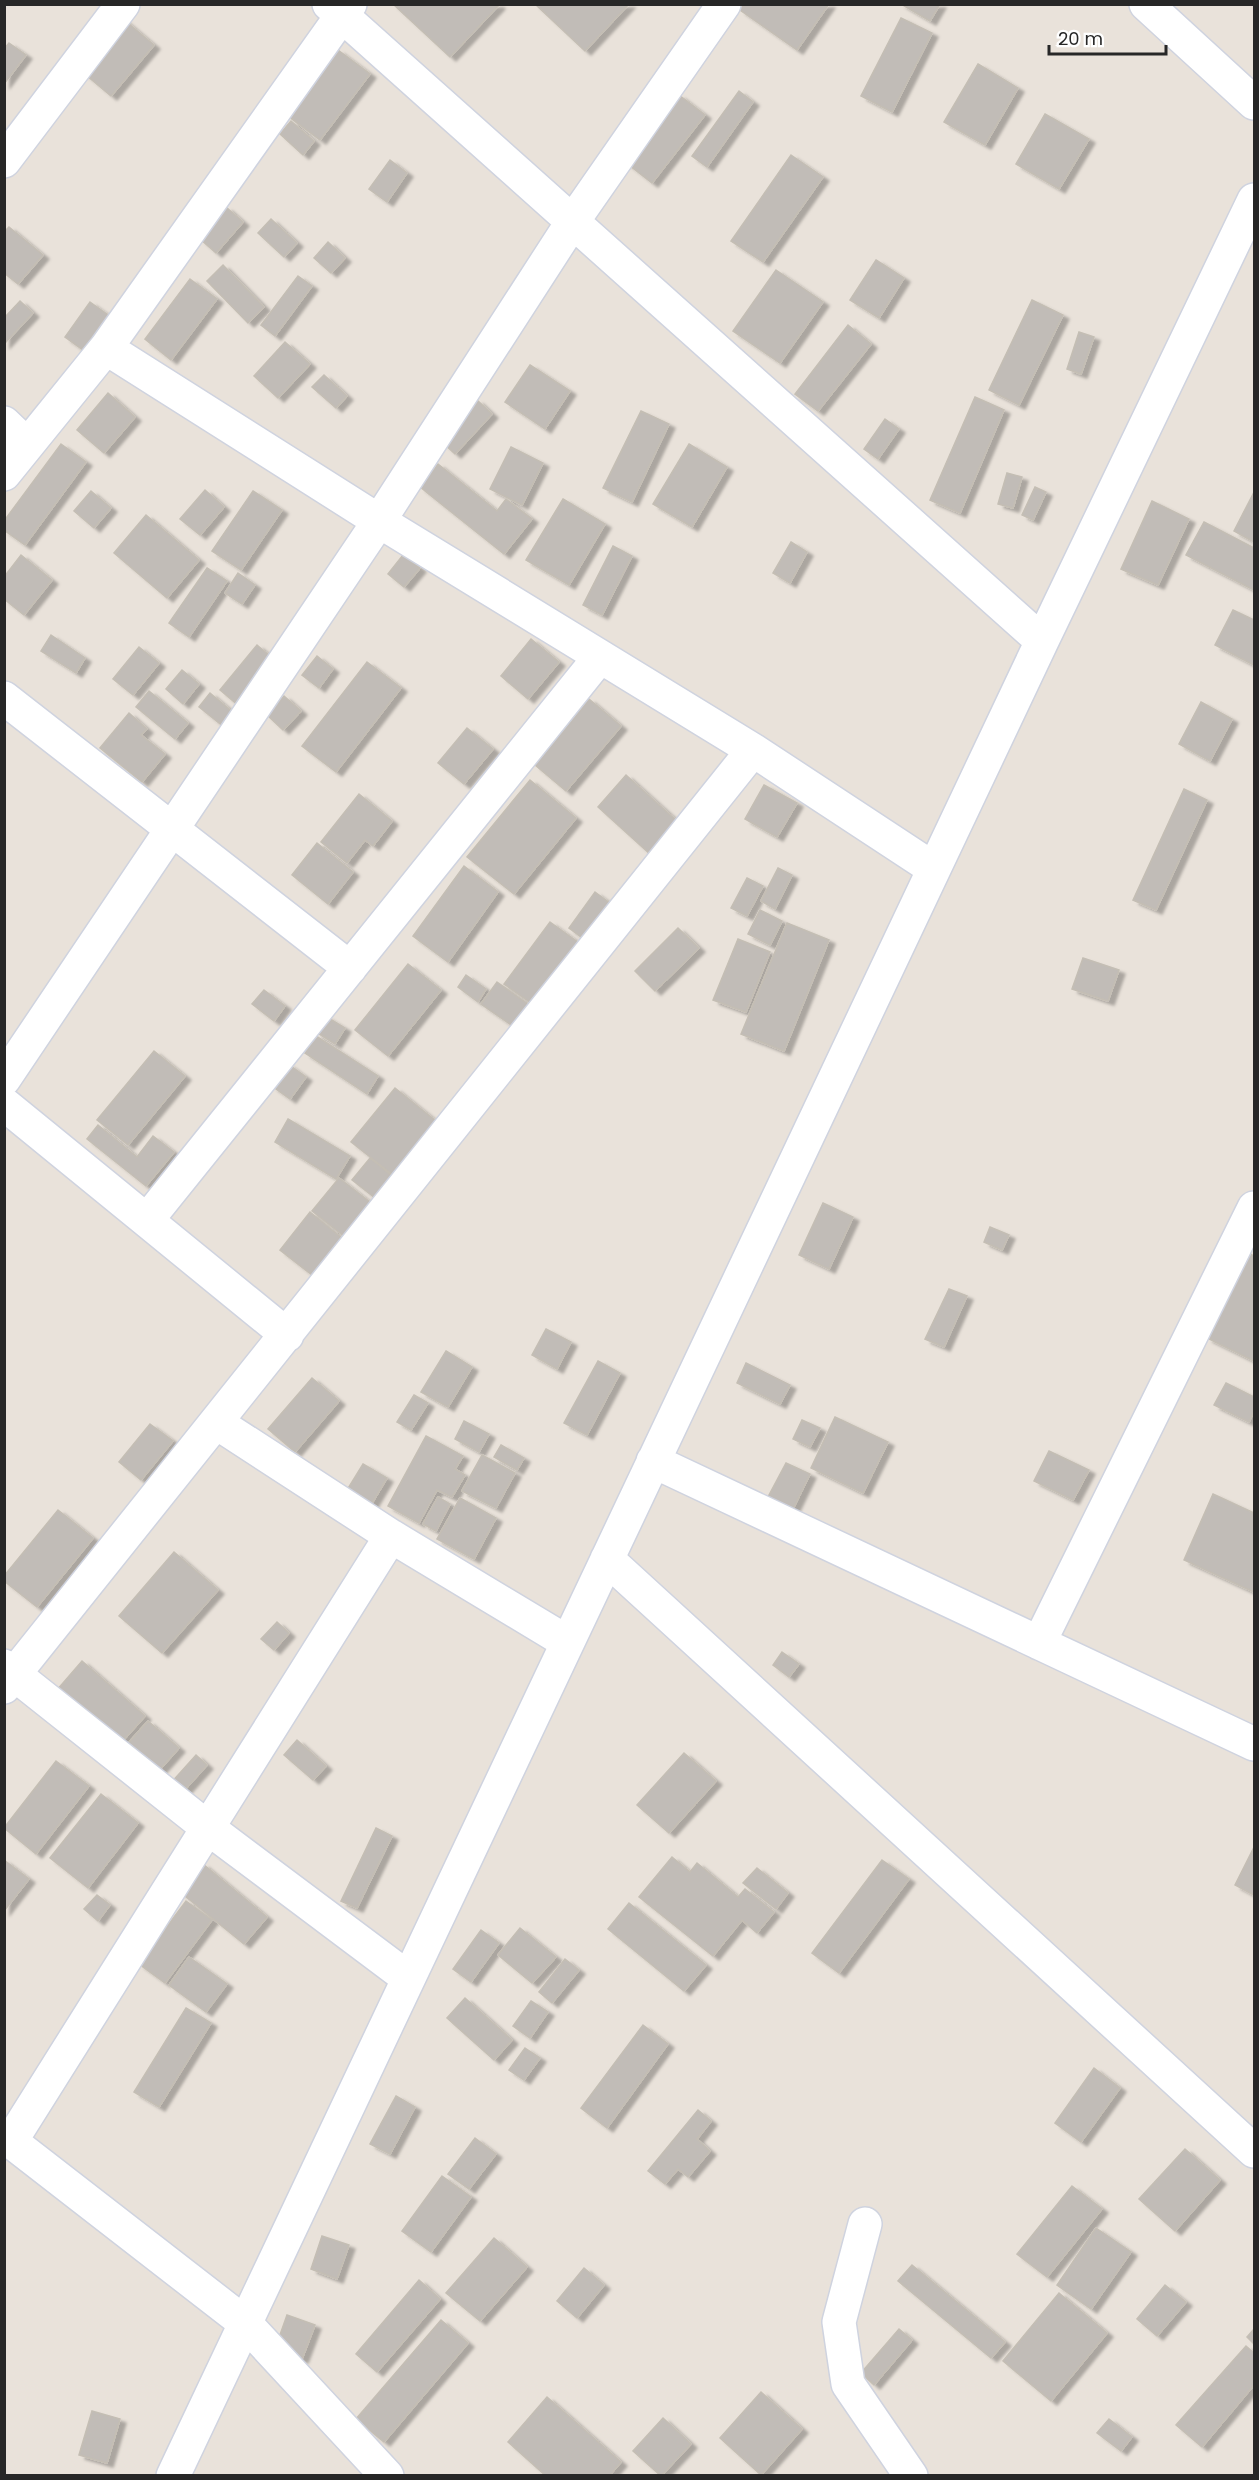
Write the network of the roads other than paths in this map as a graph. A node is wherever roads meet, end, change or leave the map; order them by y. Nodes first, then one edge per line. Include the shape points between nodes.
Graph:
1 (123, 4) edge
2 (724, 4) edge
3 (1146, 4) edge
4 (340, 8) edge
5 (1254, 103) edge
6 (4, 161) edge
7 (1254, 200) edge
8 (573, 221) junction
9 (106, 348) junction
10 (15, 434) edge
11 (4, 474) edge
12 (379, 521) junction
13 (1042, 641) junction
14 (599, 658) junction
15 (4, 698) edge
16 (753, 750) junction
17 (175, 829) junction
18 (934, 869) junction
19 (350, 968) junction
20 (4, 1079) edge
21 (4, 1104) edge
22 (1254, 1208) edge
23 (147, 1220) junction
24 (287, 1335) junction
25 (217, 1423) junction
26 (653, 1461) junction
27 (391, 1536) junction
28 (607, 1559) junction
29 (567, 1642) junction
30 (1039, 1643) junction
31 (8, 1676) edge
32 (1254, 1744) edge
33 (208, 1828) junction
34 (408, 1978) junction
35 (8, 2138) edge
36 (1254, 2151) edge
37 (865, 2224) dead end
38 (245, 2323) junction
39 (173, 2475) edge
40 (387, 2475) edge
41 (911, 2475) edge

1 - 6 street
2 - 8 street
3 - 5 street
4 - 8 street
4 - 9 street
7 - 13 street
8 - 12 street
8 - 13 street
9 - 10 street
9 - 12 street
10 - 11 street
12 - 14 street
12 - 17 street
13 - 18 street
14 - 16 street
14 - 19 street
15 - 17 street
16 - 18 street
16 - 24 street
17 - 19 street
17 - 20 street
18 - 26 street
19 - 23 street
21 - 23 street
22 - 30 street
23 - 24 street
24 - 25 street
25 - 27 street
25 - 31 street
26 - 28 street
26 - 30 street
27 - 29 street
27 - 33 street
28 - 29 street
28 - 36 street
29 - 34 street
30 - 32 street
31 - 33 street
33 - 34 street
33 - 35 street
34 - 38 street
35 - 38 street
37 - 41 street via 839,2322 848,2384
38 - 39 street
38 - 40 street

